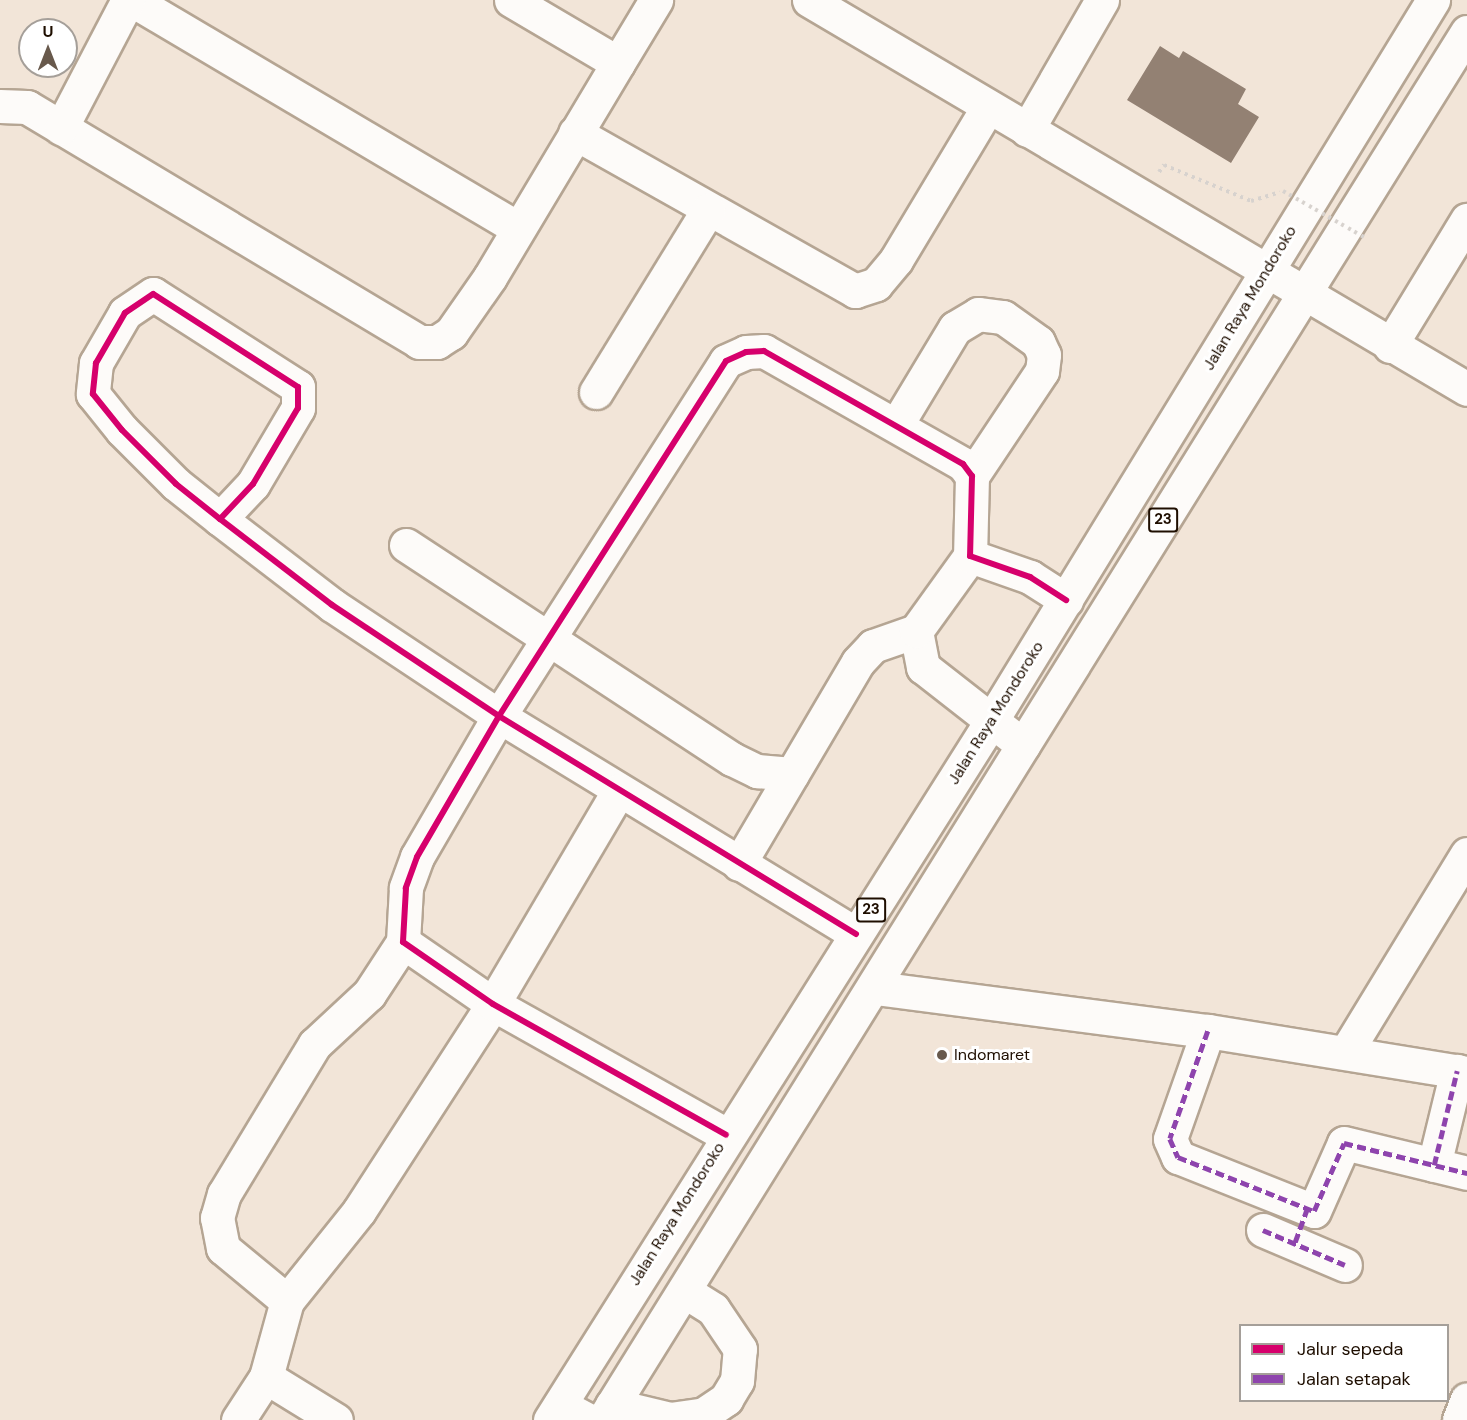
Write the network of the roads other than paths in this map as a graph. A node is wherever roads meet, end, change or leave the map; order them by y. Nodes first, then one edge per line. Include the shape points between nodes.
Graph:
1 (130, 0) edge
2 (511, 0) edge
3 (656, 0) edge
4 (809, 0) edge
5 (1102, 0) edge
6 (1433, 0) edge
7 (1467, 32) edge
8 (618, 63) junction
9 (0, 106) edge
10 (988, 107) junction
11 (61, 128) junction
12 (1027, 130) junction
13 (575, 133) junction
14 (708, 210) junction
15 (1467, 220) edge
16 (517, 228) junction
17 (1265, 272) junction
18 (1303, 296) junction
19 (1390, 346) junction
20 (1467, 389) edge
21 (596, 392) dead end
22 (897, 424) junction
23 (972, 476) junction
24 (220, 519) junction
25 (406, 545) dead end
26 (970, 556) junction
27 (1066, 600) junction
28 (916, 631) junction
29 (548, 639) junction
30 (499, 716) junction
31 (990, 723) junction
32 (1023, 745) junction
33 (792, 774) junction
34 (619, 790) junction
35 (1467, 854) edge
36 (739, 864) junction
37 (856, 934) junction
38 (403, 942) junction
39 (876, 988) junction
40 (493, 1004) junction
41 (1208, 1031) junction
42 (1346, 1052) junction
43 (1462, 1072) edge
44 (751, 1096) junction
45 (791, 1119) junction
46 (726, 1135) junction
47 (1434, 1165) junction
48 (1467, 1173) edge
49 (1307, 1209) junction
50 (1263, 1230) dead end
51 (1295, 1242) junction
52 (1345, 1265) dead end
53 (684, 1291) junction
54 (287, 1301) junction
55 (266, 1377) junction
56 (1467, 1399) edge
57 (583, 1414) edge
58 (238, 1420) edge
59 (336, 1420) edge
60 (1459, 1420) edge

1 - 11 main road
1 - 16 main road
2 - 8 main road
3 - 8 main road
4 - 10 main road
5 - 12 main road
6 - 17 main road, Jalan Raya Mondoroko / 23
7 - 18 main road, 23
8 - 13 main road
9 - 11 main road via 27,107
10 - 12 main road
10 - 14 main road via 896,260 876,284 855,291
11 - 16 main road via 419,342 437,342 452,333
12 - 17 main road
13 - 14 main road
13 - 16 main road
14 - 21 main road
15 - 19 main road
17 - 18 main road
17 - 27 main road, Jalan Raya Mondoroko / 23
18 - 19 main road
18 - 32 main road, 23
19 - 20 main road
22 - 23 main road via 942,449
22 - 23 main road via 955,328 978,314 1003,317 1038,342 1044,355 1042,371
22 - 29 main road via 764,351 726,361
23 - 26 main road
24 - 24 main road via 253,484 298,408 298,387 153,294 125,313 96,363 93,393 176,484
24 - 30 main road via 332,604
25 - 29 main road
26 - 27 main road via 1030,577
26 - 28 main road
27 - 31 main road, Jalan Raya Mondoroko / 23
28 - 31 main road via 923,667
28 - 33 main road via 866,652
29 - 30 main road
29 - 33 main road via 732,759 757,771
30 - 34 main road
30 - 38 main road via 417,857 406,888
31 - 32 main road
31 - 37 main road, Jalan Raya Mondoroko / 23
32 - 39 main road, 23
33 - 36 main road
34 - 36 main road
34 - 40 main road
35 - 42 main road
36 - 37 main road
37 - 44 main road, Jalan Raya Mondoroko / 23
38 - 40 main road
38 - 54 main road via 369,993 315,1044 224,1194 217,1218 223,1248
39 - 41 main road
39 - 45 main road, 23
40 - 46 main road
40 - 54 main road via 359,1211
41 - 42 main road
41 - 49 main road via 1170,1148 1178,1157
42 - 43 main road
43 - 47 main road
44 - 45 main road
44 - 46 main road, Jalan Raya Mondoroko / 23
45 - 53 main road, 23
46 - 57 main road, Jalan Raya Mondoroko / 23
47 - 48 main road
47 - 49 main road via 1344,1143 1317,1209
49 - 51 main road
50 - 51 main road
51 - 52 main road
53 - 57 main road, 23
53 - 57 main road via 713,1309 740,1349 737,1381 726,1399 704,1414 670,1419
54 - 55 main road
55 - 58 main road
55 - 59 main road
56 - 60 main road

